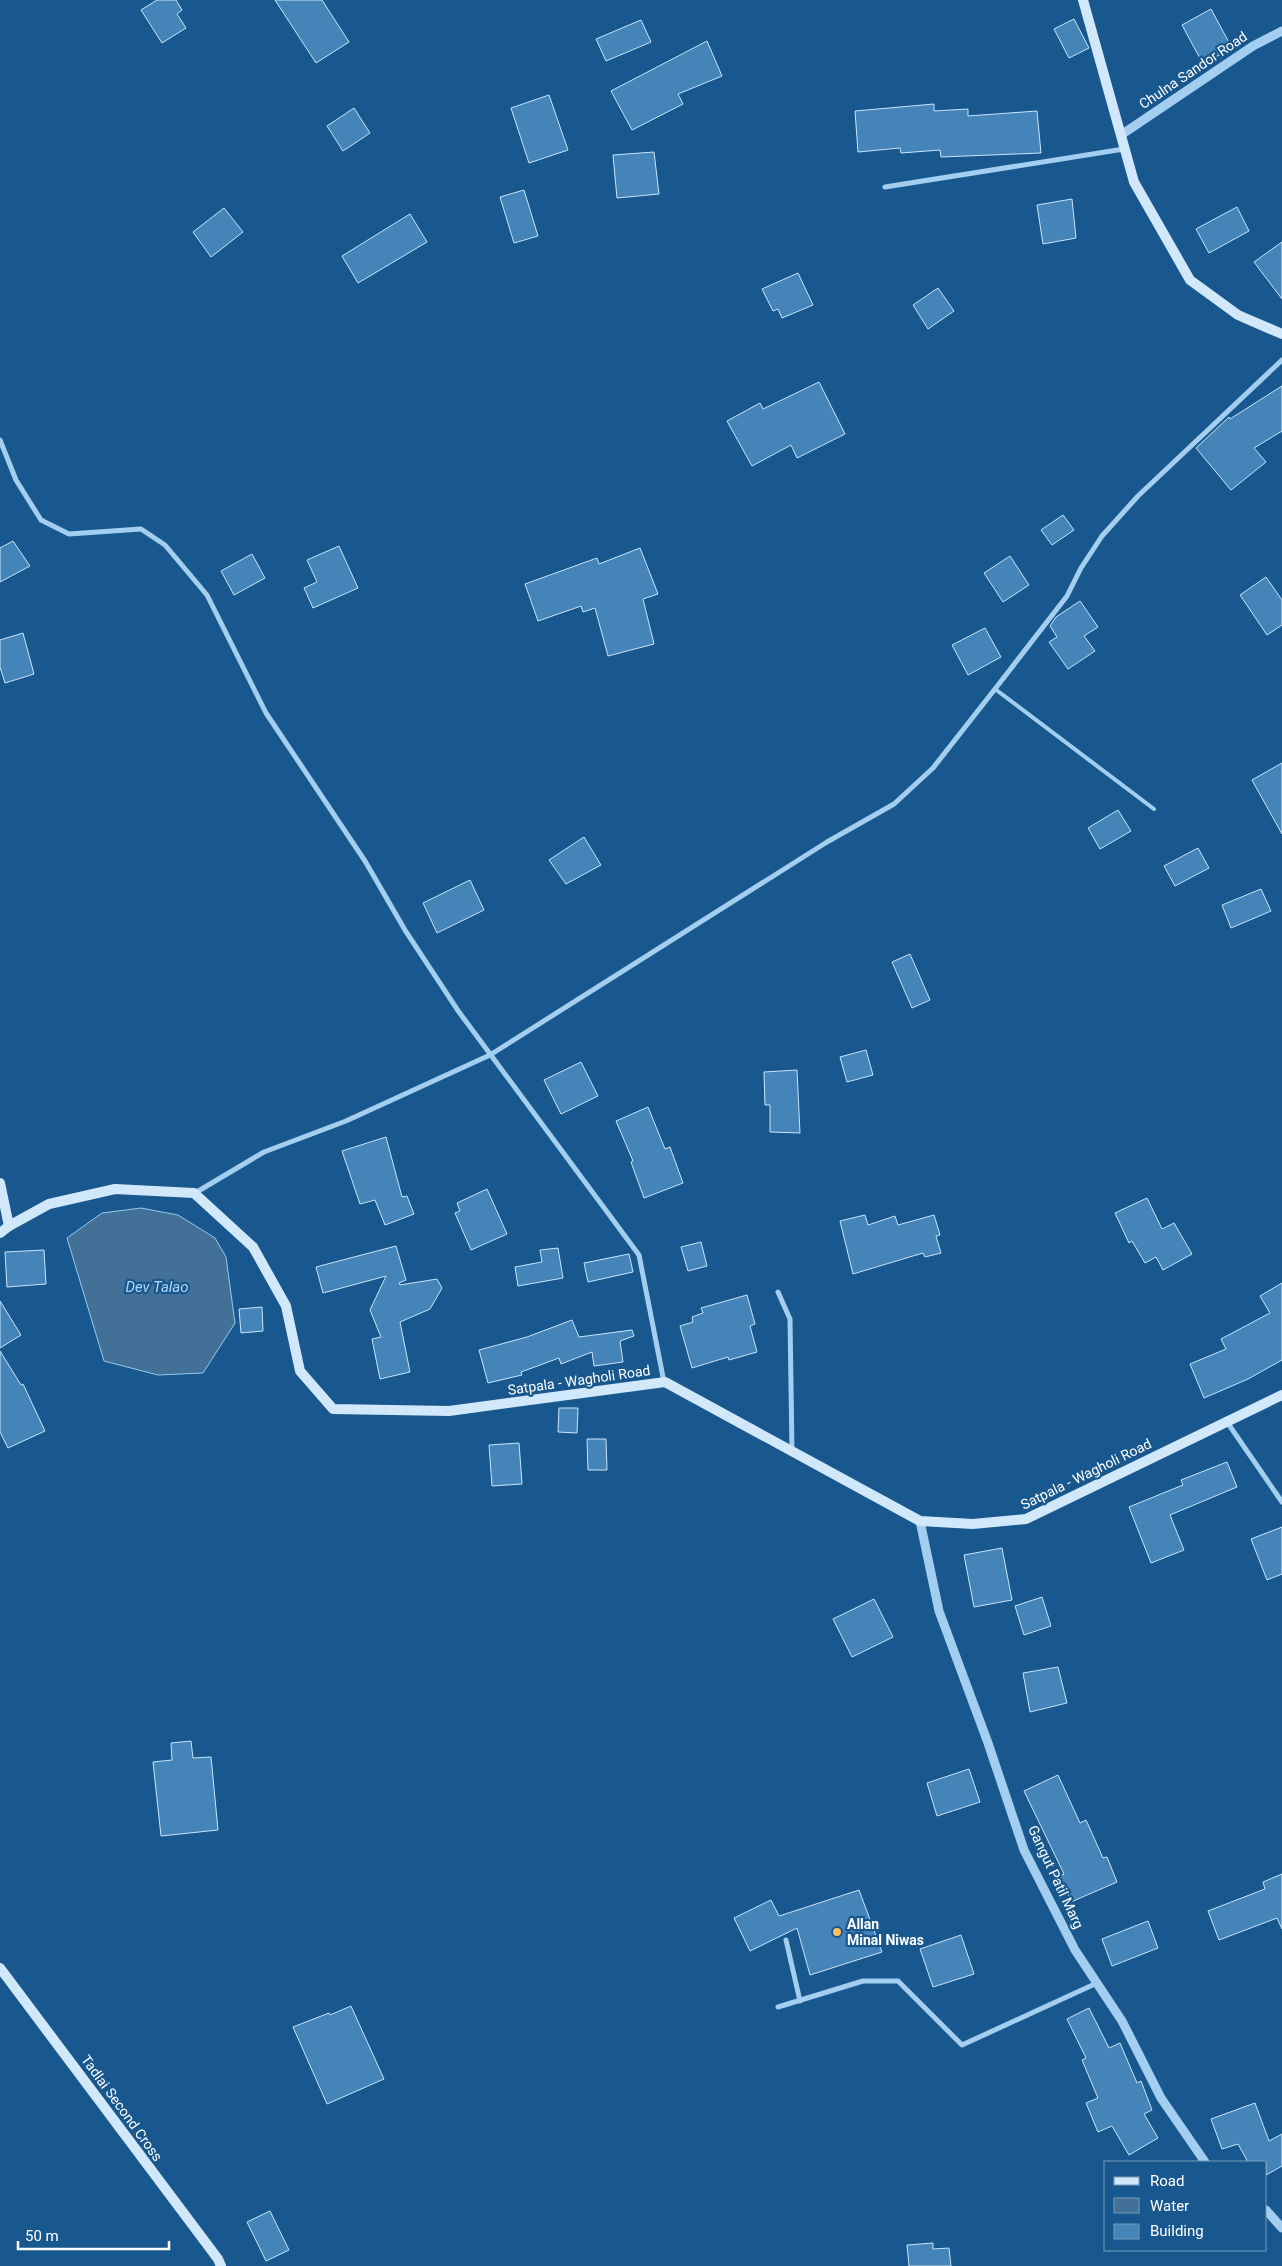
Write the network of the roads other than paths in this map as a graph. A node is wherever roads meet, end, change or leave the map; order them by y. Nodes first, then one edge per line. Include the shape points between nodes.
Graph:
1 (1083, 0) edge
2 (1282, 31) edge
3 (1121, 135) junction
4 (1124, 148) junction
5 (885, 187) dead end
6 (1282, 334) edge
7 (1282, 360) edge
8 (0, 440) edge
9 (994, 689) junction
10 (1154, 809) dead end
11 (490, 1055) junction
12 (0, 1183) edge
13 (194, 1193) junction
14 (9, 1226) junction
15 (0, 1233) edge
16 (778, 1292) dead end
17 (665, 1382) junction
18 (1282, 1395) edge
19 (1227, 1421) junction
20 (792, 1452) junction
21 (1282, 1502) edge
22 (920, 1521) junction
23 (786, 1940) dead end
24 (0, 1968) edge
25 (1097, 1983) junction
26 (800, 2001) junction
27 (778, 2007) dead end
28 (1203, 2161) edge
29 (1267, 2211) edge
30 (1282, 2228) edge
31 (221, 2266) edge

1 - 3 main road
2 - 3 street, Chulna Sandor Road via 1253,46
3 - 4 main road
4 - 5 street
4 - 6 main road via 1134,182 1190,280 1238,315
7 - 9 street via 1138,496 1108,529 1081,568 1067,596
8 - 11 street via 16,480 41,520 69,534 141,529 165,545 207,594 266,713 365,861 448,996
9 - 10 lane
9 - 11 street via 933,768 894,804 827,842
11 - 13 street via 346,1121 264,1152
11 - 17 street via 639,1255
12 - 14 main road
13 - 14 main road via 114,1189 49,1204
13 - 17 main road, Satpala - Wagholi Road via 253,1247 286,1306 300,1370 333,1409 449,1411
14 - 15 main road
16 - 20 street via 790,1319
17 - 20 main road, Satpala - Wagholi Road
18 - 19 main road, Satpala - Wagholi Road
19 - 21 street
19 - 22 main road, Satpala - Wagholi Road via 1026,1519 973,1524
20 - 22 main road, Satpala - Wagholi Road
22 - 25 street, Gangut Patil Marg via 939,1611 1024,1850 1075,1950
23 - 26 street
24 - 31 main road, Tadlai Second Cross
25 - 26 street via 962,2045 898,1981 863,1981
25 - 28 street, Gangut Patil Marg via 1122,2021 1161,2098
26 - 27 street
29 - 30 street

